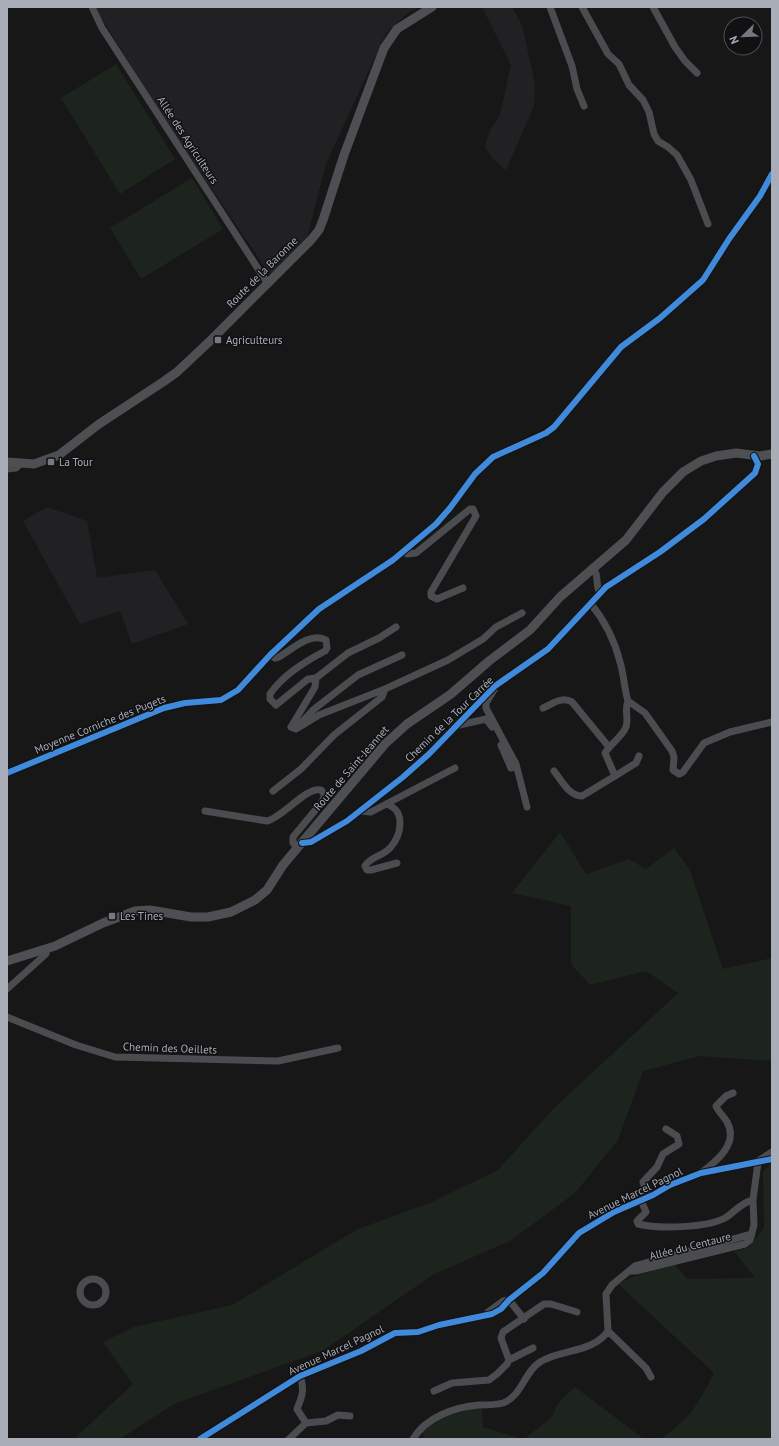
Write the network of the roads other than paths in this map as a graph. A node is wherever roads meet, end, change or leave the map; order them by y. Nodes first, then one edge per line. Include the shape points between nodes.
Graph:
1 (92, 7) edge
2 (432, 7) edge
3 (550, 7) edge
4 (582, 7) edge
5 (653, 7) edge
6 (697, 73) dead end
7 (584, 106) dead end
8 (772, 174) edge
9 (708, 224) dead end
10 (268, 284) junction
11 (772, 454) edge
12 (772, 458) edge
13 (756, 459) junction
14 (7, 462) edge
15 (20, 464) junction
16 (7, 469) edge
17 (404, 551) junction
18 (594, 569) junction
19 (463, 588) dead end
20 (600, 593) junction
21 (591, 604) junction
22 (522, 613) dead end
23 (396, 627) dead end
24 (270, 655) junction
25 (402, 655) dead end
26 (316, 678) junction
27 (495, 686) junction
28 (385, 689) junction
29 (628, 701) junction
30 (543, 708) dead end
31 (772, 722) edge
32 (455, 726) junction
33 (299, 727) junction
34 (609, 747) junction
35 (639, 756) dead end
36 (455, 768) dead end
37 (511, 768) dead end
38 (554, 771) dead end
39 (7, 772) edge
40 (615, 776) junction
41 (273, 791) dead end
42 (386, 804) junction
43 (527, 807) dead end
44 (205, 811) dead end
45 (360, 811) junction
46 (300, 845) junction
47 (397, 863) dead end
48 (47, 948) junction
49 (7, 961) edge
50 (7, 989) edge
51 (7, 1017) edge
52 (338, 1048) dead end
53 (734, 1093) dead end
54 (666, 1129) dead end
55 (772, 1152) edge
56 (718, 1158) junction
57 (772, 1159) edge
58 (758, 1162) junction
59 (726, 1168) junction
60 (701, 1173) junction
61 (648, 1197) junction
62 (641, 1200) junction
63 (753, 1200) junction
64 (508, 1300) junction
65 (577, 1312) dead end
66 (524, 1319) junction
67 (608, 1331) junction
68 (533, 1348) dead end
69 (509, 1360) junction
70 (300, 1376) junction
71 (651, 1377) dead end
72 (434, 1391) dead end
73 (350, 1416) dead end
74 (306, 1423) junction
75 (200, 1439) edge
76 (289, 1439) edge
77 (413, 1439) edge

1 - 10 street, Allée des Agriculteurs via 102,28
2 - 10 main road, Route de la Baronne via 397,29 389,38 354,124 319,230
3 - 7 street
4 - 9 street via 608,54 619,64 629,85 643,100 658,141 677,155 691,180
5 - 6 street via 675,47
8 - 17 street, Moyenne Corniche des Pugets via 703,280 660,318 621,346 554,428 500,453 484,464 442,519
10 - 15 main road, Route de la Baronne via 191,360 163,382 99,424 59,455 34,464
11 - 13 main road, Route de Saint-Jeannet
12 - 13 main road, Route de Saint-Jeannet
13 - 18 main road, Route de Saint-Jeannet via 730,455 709,458 683,472 663,492 626,540
13 - 20 street, Chemin de la Tour Carrée via 755,473 704,519 660,552 613,581
14 - 15 main road, Route de la Baronne
15 - 16 street via 16,468
17 - 19 street via 407,554 416,553 470,508 473,509 476,516 431,596 437,599
17 - 24 street, Moyenne Corniche des Pugets via 319,609
18 - 20 street
18 - 46 main road, Route de Saint-Jeannet via 560,597 524,636 489,661 451,694 395,734
20 - 21 street, Chemin de la Tour Carrée
21 - 27 street, Chemin de la Tour Carrée via 548,649
21 - 29 street via 598,612 615,647
22 - 28 street via 496,627 461,653
23 - 26 street via 348,653
24 - 26 street via 279,657 302,642 316,637 326,640 328,645 324,651 299,666 276,687 270,694 270,699 276,705 308,679
24 - 39 street, Moyenne Corniche des Pugets via 238,690 221,700 185,703 164,708
25 - 33 street via 358,675 313,710
26 - 33 street via 315,687 291,727
27 - 32 street, Chemin de la Tour Carrée
27 - 43 street via 486,708 516,764
28 - 33 street via 319,715
28 - 41 street via 382,697 334,735 301,769
29 - 31 street via 645,713 672,751 673,770 679,774 704,743 730,732
29 - 34 street via 625,710 626,725
30 - 34 street via 561,699 567,699
32 - 37 street via 489,721
32 - 45 street, Chemin de la Tour Carrée via 417,765
34 - 40 street via 605,752
35 - 40 street via 636,763
36 - 42 street
38 - 40 street via 576,796 582,796
42 - 45 street via 371,812
42 - 47 street via 392,806 398,814 401,830 388,850 367,862 365,866 367,870 371,870
44 - 46 street via 267,821 276,818 311,791 319,789 325,795 322,802 293,837 293,843
45 - 46 street, Chemin de la Tour Carrée via 311,842
46 - 48 main road, Route de Saint-Jeannet via 267,890 255,900 237,909 216,916 199,917 150,910 134,911
48 - 49 main road, Route de Saint-Jeannet
48 - 50 street via 46,954
51 - 52 street, Chemin des Oeillets via 115,1058 278,1061
53 - 56 street via 726,1096 716,1106 727,1122 730,1132 728,1146
54 - 61 street via 676,1136 679,1144 663,1154 654,1171 643,1182
55 - 58 street, Avenue Marcel Pagnol
56 - 59 street via 721,1165
56 - 60 street
57 - 58 street, Avenue Marcel Pagnol
58 - 59 street, Avenue Marcel Pagnol
58 - 63 street, Allée du Centaure
59 - 60 street, Avenue Marcel Pagnol
60 - 61 street, Avenue Marcel Pagnol
61 - 62 street, Avenue Marcel Pagnol
62 - 63 street via 646,1212 637,1221 638,1224 678,1227 716,1222 726,1218 744,1202
62 - 64 street, Avenue Marcel Pagnol via 614,1212 579,1233 543,1273
63 - 67 street, Allée du Centaure via 752,1234 636,1266 612,1285 606,1294
64 - 66 street
64 - 70 street, Avenue Marcel Pagnol via 501,1309 492,1314 418,1332 395,1333 362,1351
65 - 66 street via 544,1304
66 - 69 street via 502,1335
67 - 71 street via 646,1368
67 - 77 street via 595,1344 536,1364 510,1399 503,1403 455,1409 426,1424
68 - 69 street
69 - 72 street via 504,1368 489,1380 452,1383
70 - 74 street via 304,1386 297,1409
70 - 75 street, Avenue Marcel Pagnol
73 - 74 street via 338,1415 326,1421
74 - 76 street

